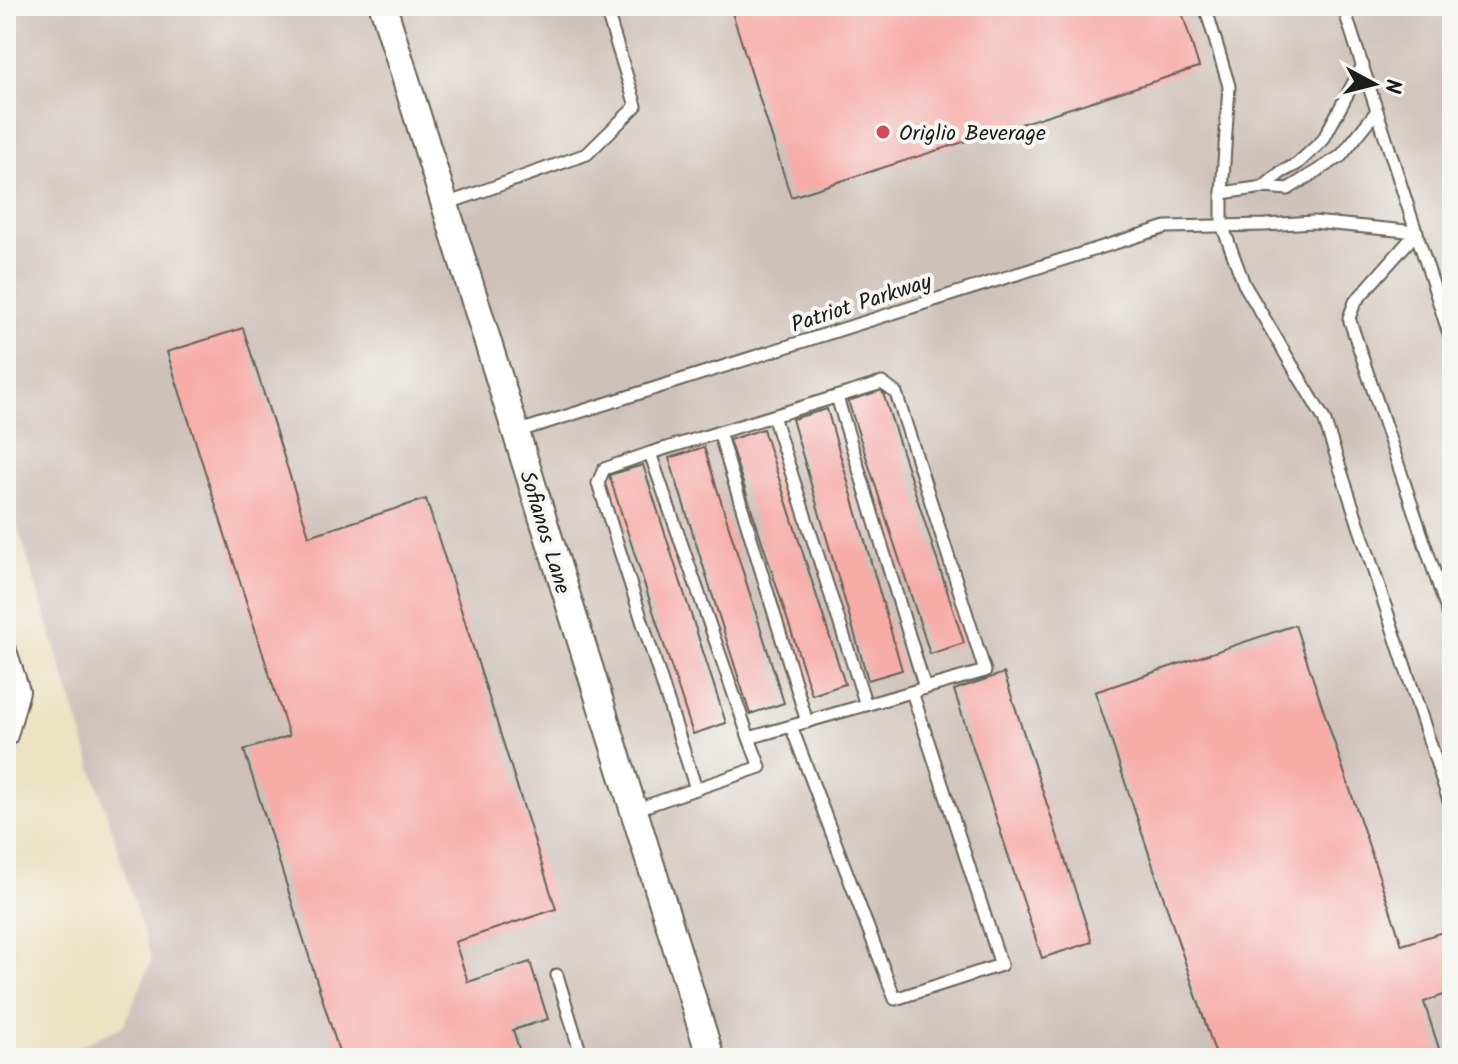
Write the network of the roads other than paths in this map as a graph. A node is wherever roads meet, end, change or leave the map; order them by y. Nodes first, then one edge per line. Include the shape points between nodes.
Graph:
1 (383, 6) edge
2 (605, 6) edge
3 (1205, 6) edge
4 (1343, 6) edge
5 (1363, 65) junction
6 (1377, 111) junction
7 (1264, 187) junction
8 (1222, 193) junction
9 (444, 205) junction
10 (1222, 225) junction
11 (1417, 232) junction
12 (1452, 343) edge
13 (837, 397) junction
14 (773, 416) junction
15 (515, 432) junction
16 (719, 432) junction
17 (650, 453) junction
18 (1452, 625) edge
19 (6, 654) edge
20 (925, 688) junction
21 (912, 692) junction
22 (866, 705) junction
23 (807, 722) junction
24 (791, 726) junction
25 (6, 735) edge
26 (749, 738) junction
27 (696, 789) junction
28 (633, 810) junction
29 (1452, 810) edge
30 (557, 975) dead end
31 (582, 1058) edge
32 (711, 1058) edge

1 - 9 street, Sofianos Lane
2 - 9 lane via 636,106 587,154
3 - 8 lane via 1229,86
4 - 5 lane
5 - 6 lane
5 - 7 lane via 1323,140
6 - 7 lane via 1341,156 1288,189
6 - 11 lane
7 - 8 lane
8 - 10 lane
9 - 15 street, Sofianos Lane
10 - 11 lane, Patriot Parkway via 1313,222
10 - 15 lane, Patriot Parkway via 1166,227
10 - 29 lane via 1244,284 1324,419
11 - 12 lane
11 - 18 lane via 1355,302 1349,318
13 - 14 lane
13 - 20 lane
13 - 20 lane via 882,383 896,393 985,671
14 - 16 lane
14 - 22 lane
15 - 28 street, Sofianos Lane
16 - 17 lane
16 - 23 lane
17 - 26 lane
17 - 27 lane via 604,469 598,483
19 - 25 street via 18,691
20 - 21 lane
21 - 22 lane
21 - 24 lane via 1001,965 895,999
22 - 23 lane
23 - 24 lane
24 - 26 lane
26 - 27 lane via 760,767
27 - 28 lane
28 - 32 street, Sofianos Lane
30 - 31 lane

